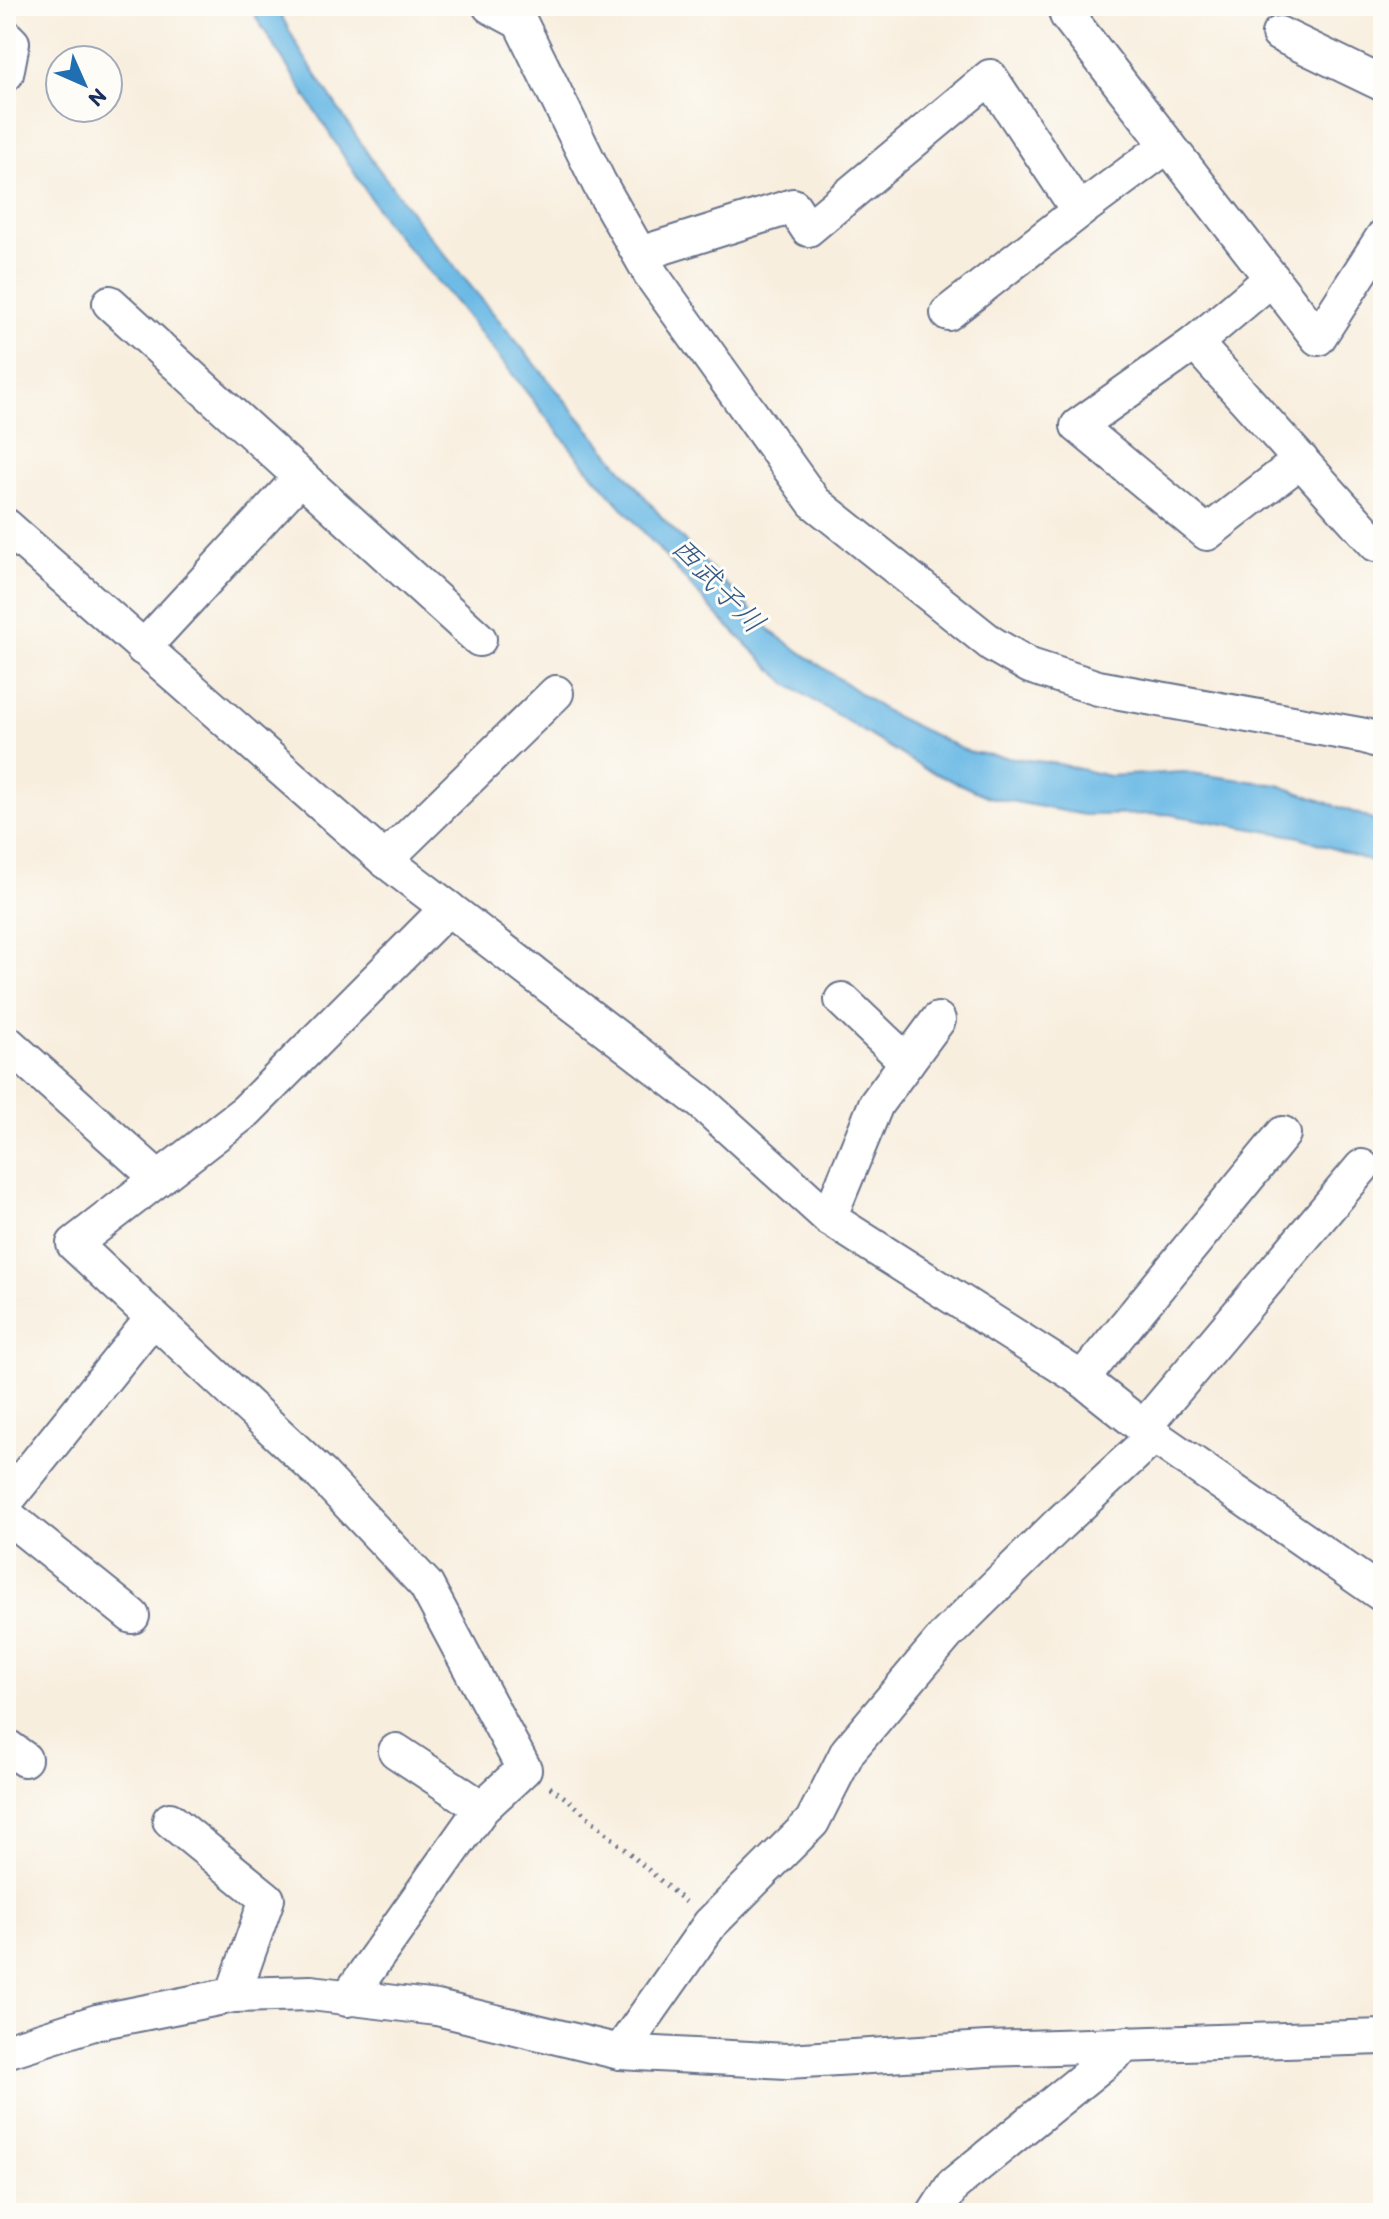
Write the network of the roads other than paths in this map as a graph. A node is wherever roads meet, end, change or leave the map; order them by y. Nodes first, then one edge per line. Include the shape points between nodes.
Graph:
1 (490, 6) edge
2 (1067, 15) dead end
3 (1279, 34) dead end
4 (6, 37) edge
5 (6, 74) edge
6 (1383, 84) edge
7 (1168, 145) junction
8 (1079, 211) junction
9 (1383, 237) edge
10 (640, 254) junction
11 (1272, 278) junction
12 (110, 303) dead end
13 (948, 313) dead end
14 (1195, 343) junction
15 (1301, 460) junction
16 (301, 477) junction
17 (6, 526) edge
18 (1383, 537) edge
19 (479, 639) dead end
20 (143, 648) junction
21 (556, 693) dead end
22 (1383, 742) edge
23 (385, 860) junction
24 (448, 908) junction
25 (842, 1000) dead end
26 (938, 1020) dead end
27 (6, 1042) edge
28 (907, 1062) junction
29 (1283, 1134) dead end
30 (1362, 1167) dead end
31 (158, 1178) junction
32 (829, 1218) junction
33 (153, 1318) junction
34 (1082, 1379) junction
35 (1148, 1432) junction
36 (6, 1501) edge
37 (6, 1515) edge
38 (1383, 1595) edge
39 (132, 1616) dead end
40 (396, 1751) dead end
41 (482, 1808) junction
42 (170, 1820) dead end
43 (233, 1995) junction
44 (347, 1999) junction
45 (1383, 2037) edge
46 (1127, 2044) junction
47 (6, 2051) edge
48 (620, 2052) junction
49 (935, 2213) edge

1 - 10 street via 520,22
2 - 7 street
3 - 6 street
4 - 5 street via 12,43
7 - 8 street
7 - 11 street
8 - 10 street via 990,77 808,229 793,206
8 - 13 street
9 - 11 street via 1318,338
10 - 22 street via 814,502 992,644 1030,666 1098,688
11 - 14 street
12 - 16 street
14 - 15 street
14 - 15 street via 1078,426 1207,533
15 - 18 street via 1376,544
16 - 19 street
16 - 20 street
17 - 20 street
20 - 23 street
21 - 23 street
23 - 24 street
24 - 31 street via 246,1111
24 - 32 street via 701,1102
25 - 28 street
26 - 28 street
27 - 31 street
28 - 32 street via 876,1104
29 - 34 street
30 - 35 street
31 - 33 street via 74,1244
32 - 34 street
33 - 36 street
33 - 41 street via 322,1475 426,1585 524,1769
34 - 35 street
35 - 38 street
35 - 48 street via 947,1634 848,1751 812,1822 710,1924
37 - 39 street
40 - 41 street
41 - 44 street
42 - 43 street via 267,1899
43 - 44 street via 311,1993
43 - 47 street via 97,2022
44 - 48 street via 437,2008
45 - 46 street
46 - 48 street via 787,2061
46 - 49 street via 953,2185

